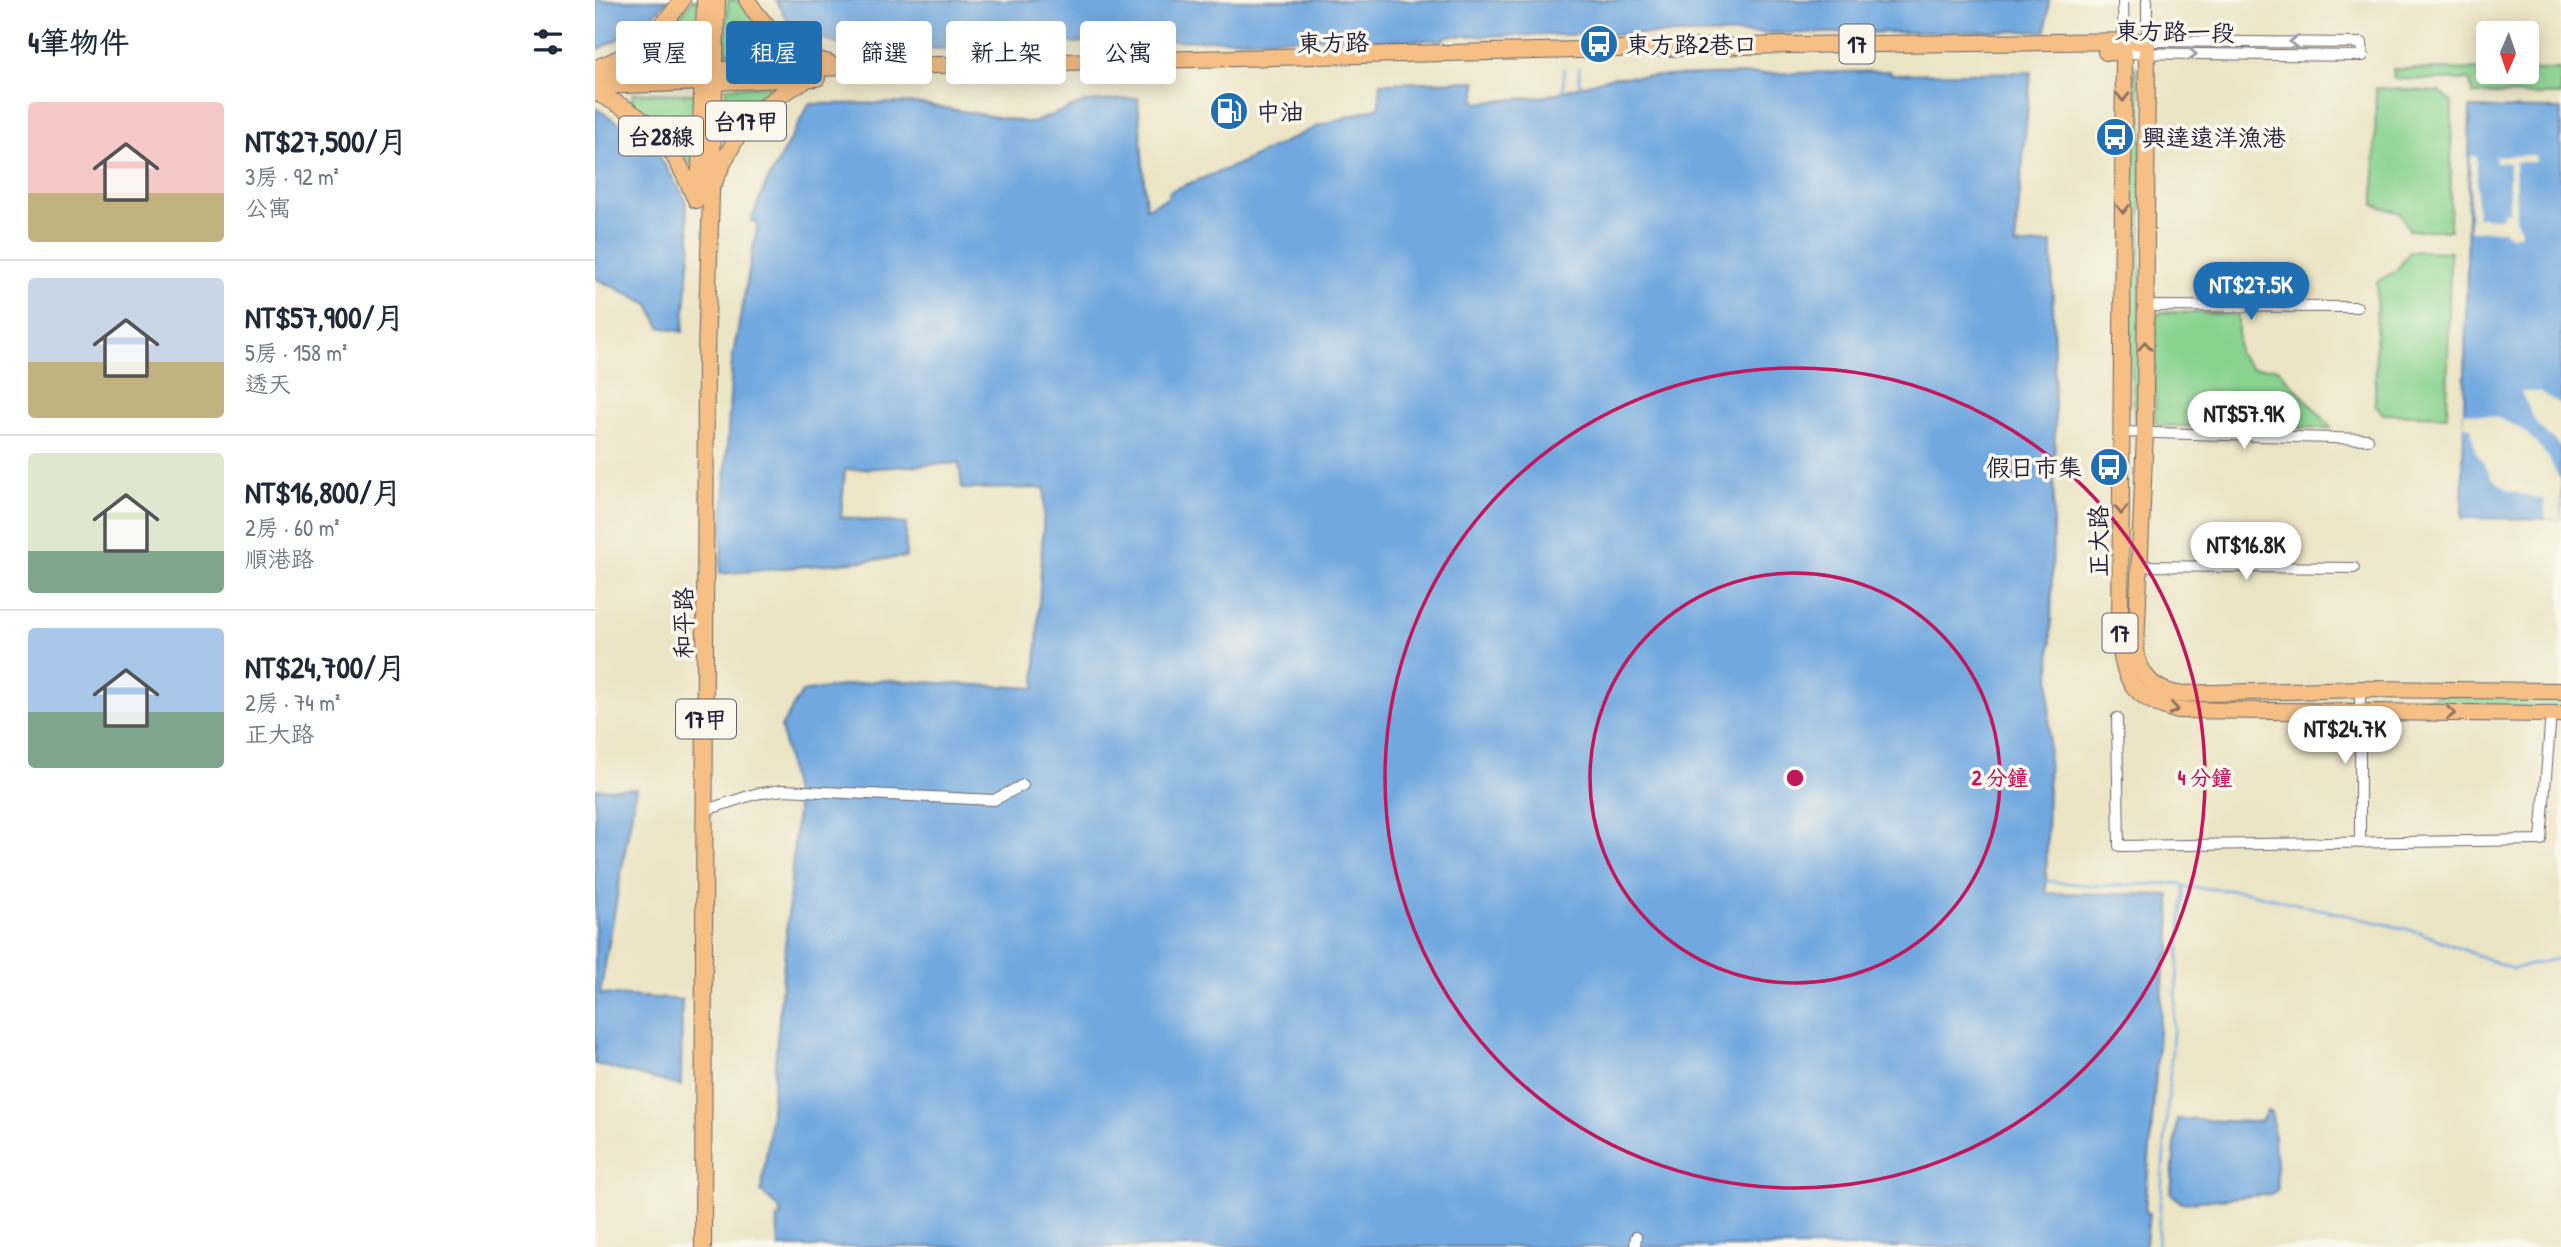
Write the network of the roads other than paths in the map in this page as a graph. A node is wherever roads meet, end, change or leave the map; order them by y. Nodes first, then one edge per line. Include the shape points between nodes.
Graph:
1 (682, 0) edge
2 (705, 0) edge
3 (717, 0) edge
4 (747, 0) edge
5 (2123, 0) edge
6 (2147, 0) edge
7 (706, 21) edge
8 (2124, 48) junction
9 (2147, 48) junction
10 (712, 54) edge
11 (1567, 55) junction
12 (836, 64) edge
13 (932, 66) edge
14 (836, 68) edge
15 (595, 71) edge
16 (616, 72) edge
17 (712, 76) edge
18 (822, 78) edge
19 (618, 84) edge
20 (709, 84) edge
21 (710, 84) edge
22 (799, 84) edge
23 (595, 86) edge
24 (595, 92) edge
25 (710, 191) junction
26 (699, 206) junction
27 (2145, 306) junction
28 (2357, 307) dead end
29 (2121, 432) junction
30 (2145, 433) junction
31 (2368, 439) dead end
32 (2139, 566) junction
33 (2354, 568) dead end
34 (2360, 689) junction
35 (2561, 691) edge
36 (2360, 712) junction
37 (2556, 713) edge
38 (2117, 718) dead end
39 (1023, 785) dead end
40 (706, 810) junction
41 (2360, 843) junction
42 (696, 1247) edge
43 (703, 1247) edge

1 - 15 main road via 650,38
2 - 7 main road, 和平路
3 - 10 main road, 和平路
4 - 12 main road via 794,48
5 - 8 street, 正大路
6 - 9 street, 正大路
8 - 9 main road, 東方路一段 / 17
8 - 11 main road, 東方路一段 / 17
8 -> 29 main road, 正大路 / 17
9 -> 9 street, 東方路一段 via 2363,56 2363,43
9 - 27 main road, 正大路 / 17
11 - 13 main road, 東方路 / 17
11 - 18 main road, 東方路 / 17
14 - 17 main road, 東方路 / 17
15 - 16 main road, 東方路
19 - 23 main road, 東方路
20 - 26 main road, 和平路 / 17甲
21 - 25 main road, 和平路 / 17甲
22 - 25 main road, 台17甲 via 747,120
24 - 26 main road, 台28線 via 633,110 659,133
25 - 40 main road, 和平路 / 17甲
26 - 42 main road, 和平路 / 17甲
27 - 28 street
30 -> 27 main road, 正大路 / 17
29 - 30 street
29 -> 36 main road, 正大路 / 17 via 2121,656 2131,684 2142,696 2175,710
30 - 31 street
30 - 32 main road, 正大路 / 17
32 - 33 street
32 - 34 main road, 正大路 / 17 via 2137,656 2144,676 2162,690 2206,694
34 - 35 main road, 正大路 / 17
34 - 36 street
36 -> 37 main road, 正大路 / 17
36 - 41 street
37 - 41 street via 2541,840
38 - 41 street via 2119,846
39 - 40 street via 994,800 783,790
40 - 43 main road, 和平路 / 17甲

